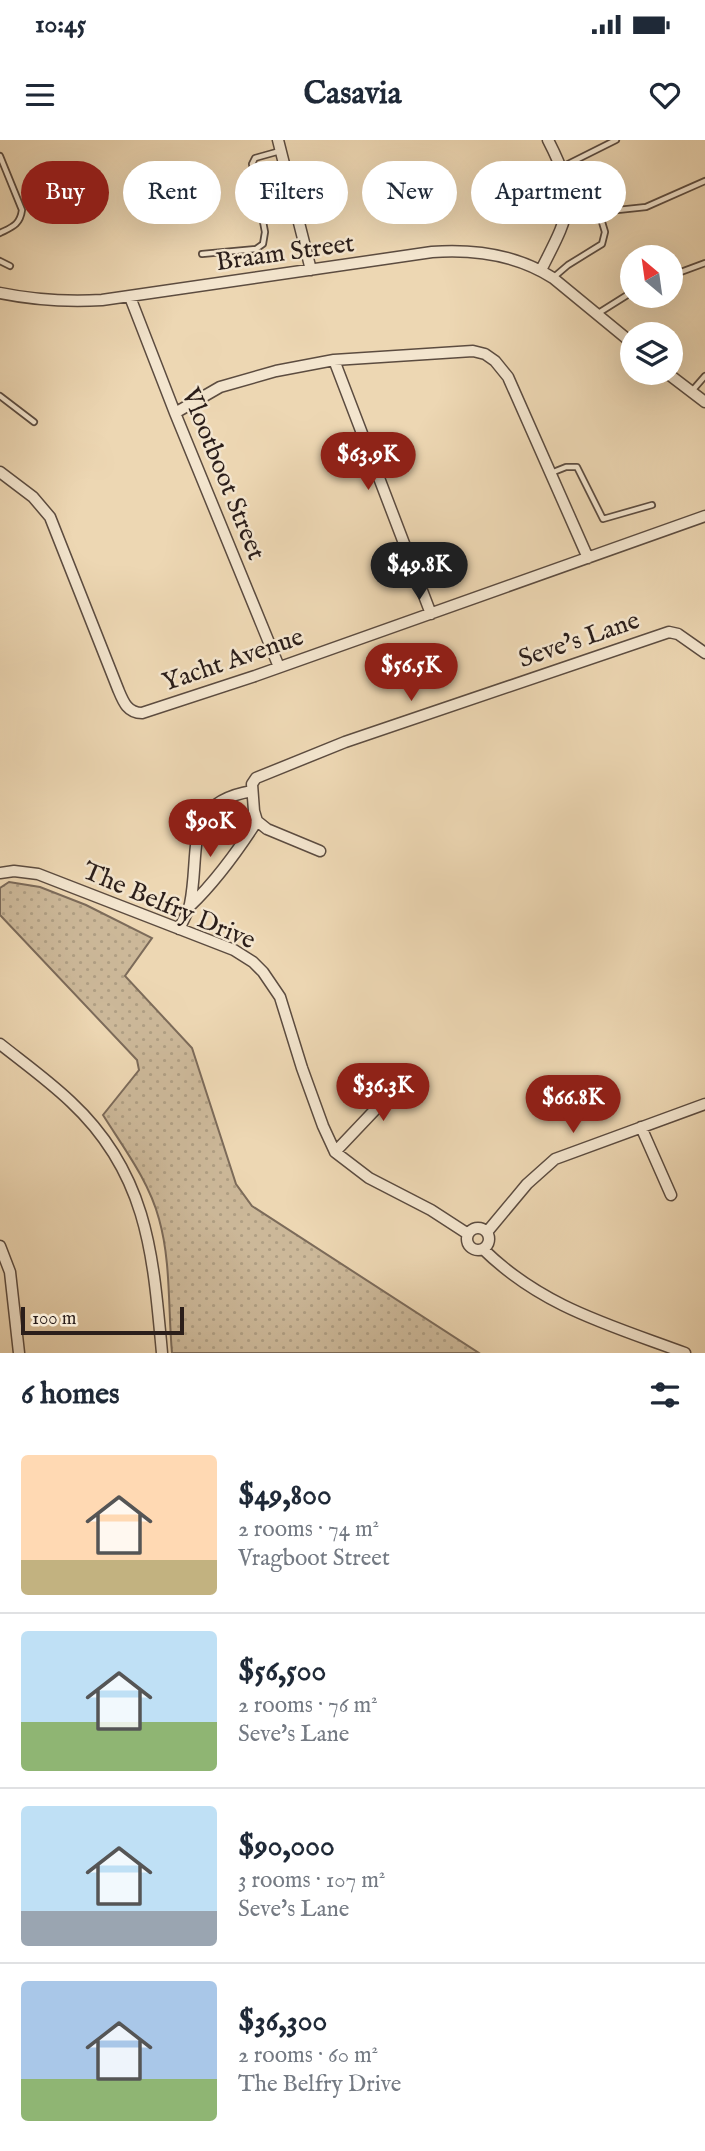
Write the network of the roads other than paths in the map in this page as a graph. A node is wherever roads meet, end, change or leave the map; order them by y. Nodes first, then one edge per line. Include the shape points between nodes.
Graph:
1 (548, 140) edge
2 (616, 140) edge
3 (279, 145) edge
4 (0, 156) edge
5 (559, 161) edge
6 (574, 161) edge
7 (705, 181) edge
8 (626, 209) edge
9 (563, 224) edge
10 (603, 224) edge
11 (0, 233) edge
12 (202, 254) dead end
13 (0, 261) edge
14 (705, 262) edge
15 (10, 265) dead end
16 (312, 270) junction
17 (541, 270) junction
18 (683, 271) edge
19 (553, 278) junction
20 (0, 293) edge
21 (130, 297) junction
22 (620, 300) edge
23 (597, 314) junction
24 (620, 333) edge
25 (334, 360) junction
26 (705, 376) edge
27 (681, 385) edge
28 (691, 393) junction
29 (0, 396) edge
30 (705, 402) edge
31 (175, 413) junction
32 (34, 422) dead end
33 (0, 472) edge
34 (551, 473) junction
35 (652, 505) dead end
36 (705, 516) edge
37 (588, 558) junction
38 (431, 614) junction
39 (705, 653) edge
40 (279, 667) junction
41 (252, 791) junction
42 (257, 821) junction
43 (320, 851) dead end
44 (0, 873) edge
45 (190, 906) junction
46 (179, 929) junction
47 (0, 1044) edge
48 (409, 1074) dead end
49 (705, 1104) edge
50 (641, 1127) junction
51 (335, 1152) junction
52 (671, 1195) dead end
53 (487, 1232) junction
54 (468, 1234) junction
55 (0, 1246) edge
56 (483, 1249) junction
57 (19, 1353) edge
58 (162, 1353) edge
59 (685, 1353) edge

1 - 5 street
2 - 6 lane
3 - 12 lane via 252,164 265,232 263,244 257,249
3 - 16 street
4 - 11 lane via 22,210 16,226
7 - 8 lane via 646,207
9 - 17 street
10 - 19 lane via 602,244
13 - 15 lane
14 - 18 lane
16 - 17 street, Braam Street via 453,251 497,255
16 - 21 street, Braam Street
17 - 19 street, Braam Street
19 - 23 street, Braam Street
20 - 21 street, Braam Street via 70,302
21 - 31 street, Vlootboot Street
22 - 23 lane
23 - 24 street, Braam Street
25 - 31 street via 220,387
25 - 34 street via 456,351 485,354 508,377
25 - 38 street
26 - 28 lane
27 - 28 street
28 - 30 street
29 - 32 lane
31 - 40 street, Vlootboot Street
33 - 40 street, Yacht Avenue via 50,517 130,710 142,713
34 - 35 lane via 577,467 603,519
34 - 37 street
36 - 37 street, Yacht Avenue
37 - 38 street, Yacht Avenue
38 - 40 street, Yacht Avenue
39 - 41 street, Seve's Lane via 669,632 292,762 256,778
41 - 42 street
41 - 45 street via 233,794 206,813 197,843
42 - 43 street
42 - 45 street via 213,884
44 - 46 street, The Belfry Drive via 38,874
45 - 46 street
46 - 51 street, The Belfry Drive via 234,950 272,982
47 - 58 street via 71,1102 122,1166 146,1227
48 - 51 street
49 - 50 street
50 - 52 street
50 - 53 street via 555,1159
51 - 54 street, The Belfry Drive via 369,1178
53 - 54 street via 477,1228
53 - 56 street via 489,1241
54 - 56 street via 472,1249
55 - 57 street via 10,1272
56 - 59 street via 536,1293 557,1304

